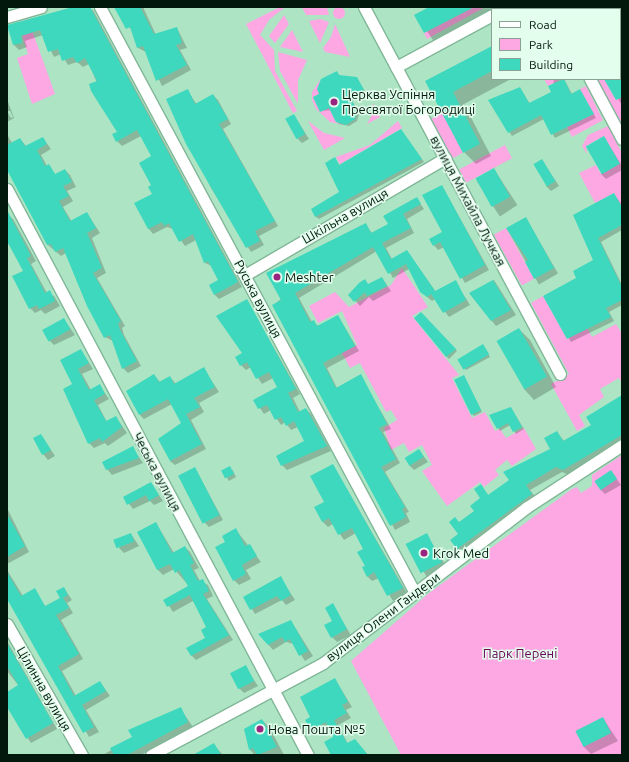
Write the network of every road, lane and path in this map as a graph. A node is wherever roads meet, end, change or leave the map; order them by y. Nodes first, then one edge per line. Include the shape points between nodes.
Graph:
1 (41, 7) edge
2 (100, 7) edge
3 (364, 7) edge
4 (491, 16) edge
5 (7, 17) edge
6 (396, 67) junction
7 (591, 80) edge
8 (622, 139) edge
9 (445, 158) junction
10 (7, 189) edge
11 (245, 275) junction
12 (560, 374) dead end
13 (622, 445) edge
14 (415, 593) junction
15 (7, 624) edge
16 (273, 691) junction
17 (82, 755) edge
18 (151, 755) edge
19 (308, 755) edge

1 - 5 street
2 - 11 street, Руська вулиця
3 - 6 street, вулиця Михайла Лучкая
4 - 6 street
6 - 9 street, вулиця Михайла Лучкая
7 - 8 street
9 - 11 street, Шкільна вулиця
9 - 12 street, вулиця Михайла Лучкая
10 - 16 street, Чеська вулиця
11 - 14 street, Руська вулиця
13 - 14 street, вулиця Олени Гандери via 527,507
14 - 16 street, вулиця Олени Гандери via 323,663
15 - 17 street, Цілинна вулиця
16 - 18 street, вулиця Олени Гандери
16 - 19 street, Чеська вулиця

